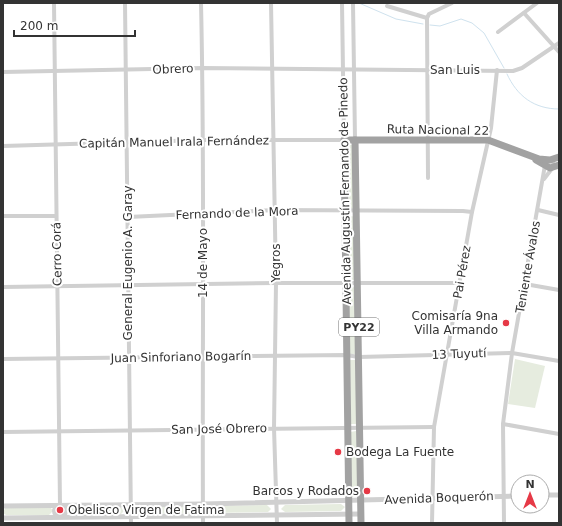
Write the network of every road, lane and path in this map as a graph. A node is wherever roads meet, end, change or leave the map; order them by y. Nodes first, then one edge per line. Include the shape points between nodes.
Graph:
1 (54, 3) edge
2 (125, 3) edge
3 (201, 3) edge
4 (271, 3) edge
5 (342, 3) edge
6 (353, 3) edge
7 (452, 3) edge
8 (538, 3) edge
9 (387, 6) dead end
10 (524, 13) junction
11 (427, 18) junction
12 (498, 32) dead end
13 (559, 43) edge
14 (554, 47) junction
15 (559, 52) edge
16 (202, 68) junction
17 (272, 68) junction
18 (343, 69) junction
19 (126, 70) junction
20 (354, 70) junction
21 (428, 70) junction
22 (497, 70) junction
23 (55, 71) junction
24 (3, 72) edge
25 (273, 139) junction
26 (204, 140) junction
27 (344, 140) junction
28 (355, 140) junction
29 (488, 140) junction
30 (428, 141) junction
31 (126, 142) junction
32 (56, 145) junction
33 (3, 146) edge
34 (559, 157) edge
35 (547, 163) junction
36 (556, 166) edge
37 (428, 178) dead end
38 (544, 179) junction
39 (275, 210) junction
40 (357, 210) junction
41 (538, 210) junction
42 (345, 211) junction
43 (472, 212) junction
44 (202, 214) junction
45 (559, 215) edge
46 (3, 216) edge
47 (56, 216) junction
48 (128, 217) junction
49 (276, 283) junction
50 (460, 283) junction
51 (202, 284) junction
52 (346, 284) junction
53 (358, 284) junction
54 (525, 284) junction
55 (57, 285) junction
56 (127, 285) junction
57 (3, 287) edge
58 (559, 290) edge
59 (512, 352) junction
60 (447, 354) junction
61 (346, 355) junction
62 (203, 356) junction
63 (274, 356) junction
64 (359, 357) junction
65 (128, 358) junction
66 (3, 359) edge
67 (58, 359) junction
68 (559, 362) edge
69 (503, 424) junction
70 (434, 427) junction
71 (274, 428) junction
72 (348, 428) junction
73 (360, 428) junction
74 (203, 429) junction
75 (131, 431) junction
76 (3, 432) edge
77 (59, 432) junction
78 (559, 434) edge
79 (503, 496) junction
80 (510, 496) edge
81 (432, 498) junction
82 (349, 501) junction
83 (360, 501) junction
84 (276, 503) junction
85 (131, 504) junction
86 (204, 504) junction
87 (60, 505) junction
88 (3, 506) edge
89 (348, 513) junction
90 (276, 514) junction
91 (360, 514) junction
92 (203, 515) junction
93 (131, 516) junction
94 (3, 518) edge
95 (60, 520) edge
96 (131, 523) edge
97 (204, 523) edge
98 (277, 523) edge
99 (349, 523) edge
100 (360, 523) edge
101 (432, 523) edge
102 (504, 523) edge

1 - 23 street, Cerro Corá
2 - 19 street, General Eugenio A. Garay
3 - 16 street, 14 de Mayo
4 - 17 street, Yegros
5 - 18 street, Avenida Augustín Fernando de Pinedo
6 - 20 street, Avenida Augustín Fernando de Pinedo
7 - 11 street via 429,14
8 - 10 street
9 - 11 street
10 - 12 street
10 - 14 street
11 - 21 street
13 - 14 street, San Luis
14 - 15 street
14 - 22 street, San Luis via 522,68 513,71
16 - 17 street, Obrero
16 - 19 street, Obrero
16 - 26 street, 14 de Mayo
17 - 18 street, Obrero
17 - 25 street, Yegros
18 - 20 street, San Luis
18 - 27 street, Avenida Augustín Fernando de Pinedo
19 - 23 street, Obrero
19 - 31 street, General Eugenio A. Garay
20 - 21 street, San Luis
20 - 28 street, Avenida Augustín Fernando de Pinedo
21 - 22 street, San Luis
21 - 30 street
22 - 29 street, Pai Pérez
23 - 24 street, Obrero
23 - 32 street, Cerro Corá
25 - 26 street, Capitán Manuel Irala Fernández
25 - 27 street, Capitán Manuel Irala Fernández
25 - 39 street, Yegros
26 - 31 street, Capitán Manuel Irala Fernández
26 - 44 street, 14 de Mayo
27 - 28 highway, Ruta Nacional 22
27 - 42 highway, Avenida Augustín Fernando de Pinedo / PY22
28 - 30 highway, Ruta Nacional 22
28 - 40 highway, Avenida Augustín Fernando de Pinedo / PY22
29 - 30 highway, Ruta Nacional 22
29 - 35 highway, Ruta Nacional 22
29 - 43 street, Pai Pérez
30 - 37 street
31 - 32 street, Capitán Manuel Irala Fernández
31 - 48 street, General Eugenio A. Garay
32 - 33 street, Capitán Manuel Irala Fernández
32 - 47 street, Cerro Corá
34 - 35 highway
35 - 36 highway, Ruta Nacional 22
35 - 38 street, Teniente Ávalos
36 - 38 street
38 - 41 street, Teniente Ávalos
39 - 42 street, Fernando de la Mora
39 - 44 street, Fernando de la Mora
39 - 49 street, Yegros
40 - 42 street, Fernando de la Mora
40 - 43 street, Fernando de la Mora
40 - 53 highway, Avenida Augustín Fernando de Pinedo / PY22
41 - 45 street
41 - 54 street, Teniente Ávalos
42 - 52 highway, Avenida Augustín Fernando de Pinedo / PY22
43 - 50 street, Pai Pérez
44 - 48 street, Fernando de la Mora
44 - 51 street, 14 de Mayo
46 - 47 street
47 - 55 street, Cerro Corá
48 - 56 street, General Eugenio A. Garay
49 - 51 street
49 - 52 street
49 - 63 street, Yegros
50 - 53 street
50 - 60 street, Pai Pérez
51 - 56 street
51 - 62 street, 14 de Mayo
52 - 53 street
52 - 61 highway, Avenida Augustín Fernando de Pinedo / PY22
53 - 64 highway, Avenida Augustín Fernando de Pinedo / PY22
54 - 58 street
54 - 59 street, Teniente Ávalos
55 - 56 street
55 - 57 street
55 - 67 street, Cerro Corá
56 - 65 street, General Eugenio A. Garay
59 - 60 street, 13 Tuyutí
59 - 68 street, 13 Tuyutí
59 - 69 street, Teniente Ávalos
60 - 64 street, 13 Tuyutí
60 - 70 street, Pai Pérez
61 - 63 street, Juan Sinforiano Bogarín
61 - 64 street, Juan Sinforiano Bogarín
61 - 72 highway, Avenida Augustín Fernando de Pinedo / PY22
62 - 63 street, Juan Sinforiano Bogarín
62 - 65 street, Juan Sinforiano Bogarín
62 - 74 street, 14 de Mayo
63 - 71 street, Yegros
64 - 73 highway, Avenida Augustín Fernando de Pinedo / PY22
65 - 67 street, Juan Sinforiano Bogarín
65 - 75 street, General Eugenio A. Garay
66 - 67 street, Juan Sinforiano Bogarín
67 - 77 street, Cerro Corá
69 - 78 street
69 - 79 street, Teniente Ávalos
70 - 73 street, San José Obrero
70 - 81 street, Pai Pérez
71 - 72 street, San José Obrero
71 - 74 street, San José Obrero
71 - 84 street, Yegros
72 - 73 street, San José Obrero
72 - 82 highway, Avenida Augustín Fernando de Pinedo / PY22
73 - 83 highway, Avenida Augustín Fernando de Pinedo / PY22
74 - 75 street, San José Obrero
74 - 86 street, 14 de Mayo
75 - 77 street, San José Obrero
75 - 85 street, General Eugenio A. Garay
76 - 77 street, San José Obrero
77 - 87 street, Cerro Corá
79 - 80 street, Avenida Boquerón
79 - 81 street, Avenida Boquerón
79 - 102 street, Teniente Ávalos
81 - 83 street, Avenida Boquerón
81 - 101 street, Pai Pérez
82 - 83 street, Avenida Boquerón
82 - 84 street, Avenida Boquerón
82 - 89 highway, Avenida Augustín Fernando de Pinedo / PY22
83 - 91 highway, Avenida Augustín Fernando de Pinedo / PY22
84 - 86 street, Avenida Boquerón
84 - 90 street, Yegros
85 - 86 street, Avenida Boquerón
85 - 87 street, Avenida Boquerón
85 - 93 street, General Eugenio A. Garay
86 - 92 street, 14 de Mayo
87 - 88 street, Avenida Boquerón
87 - 95 street, Cerro Corá via 54,511
87 - 95 street, Cerro Corá via 66,511
89 - 90 street
89 - 91 street
89 - 99 highway, Avenida Augustín Fernando de Pinedo / PY22
90 - 92 street
90 - 98 street, Yegros
91 - 100 highway, Avenida Augustín Fernando de Pinedo / PY22
92 - 93 street
92 - 97 street, 14 de Mayo
93 - 95 street
93 - 96 street, General Eugenio A. Garay
94 - 95 street

